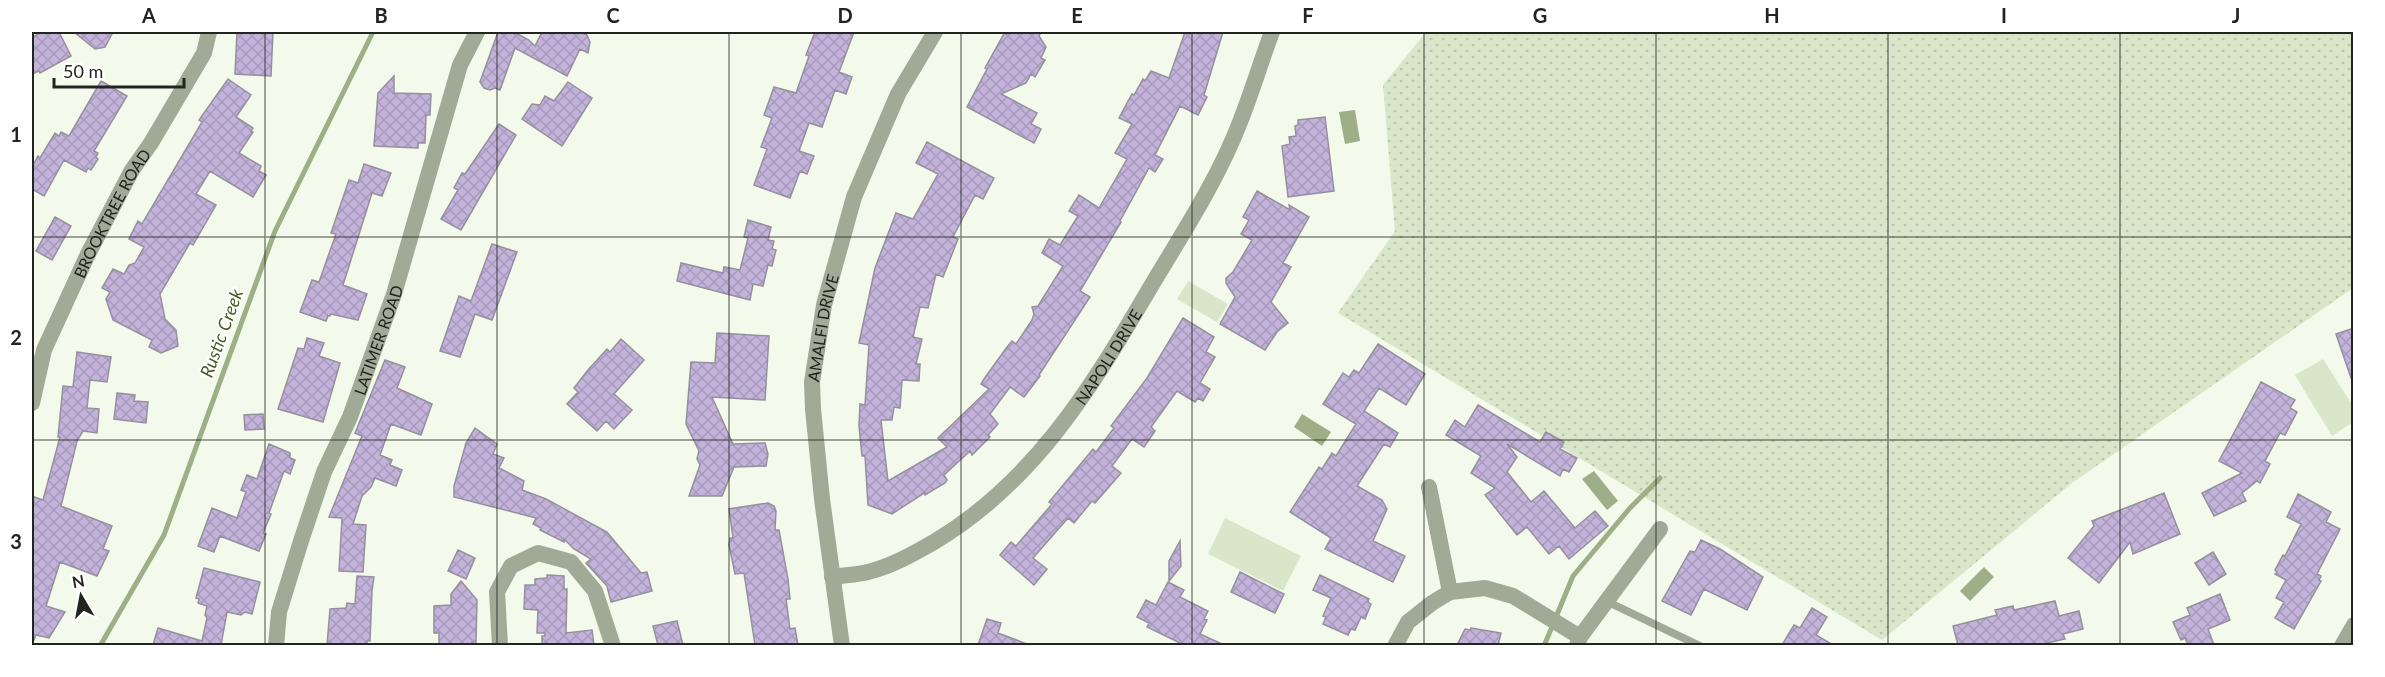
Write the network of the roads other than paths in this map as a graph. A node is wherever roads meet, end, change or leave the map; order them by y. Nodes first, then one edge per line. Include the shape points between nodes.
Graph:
1 (209, 32) edge
2 (477, 32) edge
3 (935, 32) edge
4 (1272, 32) edge
5 (32, 403) edge
6 (1429, 487) dead end
7 (1660, 529) dead end
8 (832, 577) junction
9 (1450, 592) junction
10 (1606, 601) junction
11 (2354, 625) edge
12 (1578, 641) edge
13 (276, 645) edge
14 (500, 645) edge
15 (613, 645) edge
16 (842, 645) edge
17 (1395, 645) edge
18 (1700, 645) edge
19 (2342, 645) edge

1 - 5 street, BROOKTREE ROAD via 204,53 132,170 88,254 44,350
2 - 13 street, LATIMER ROAD via 460,65 394,294 301,541 279,612
3 - 8 street, AMALFI DRIVE via 898,94 854,197 824,305 812,382
4 - 8 street, NAPOLI DRIVE via 1240,123 1210,186 1108,360 1059,431 1024,470 952,531 904,560 869,572
6 - 9 street
7 - 10 street
8 - 16 street, AMALFI DRIVE
9 - 12 street via 1485,588 1513,596
9 - 17 street via 1408,622
10 - 12 street
10 - 18 lane
11 - 19 street
14 - 15 street via 496,592 511,566 538,553 571,562 595,591

